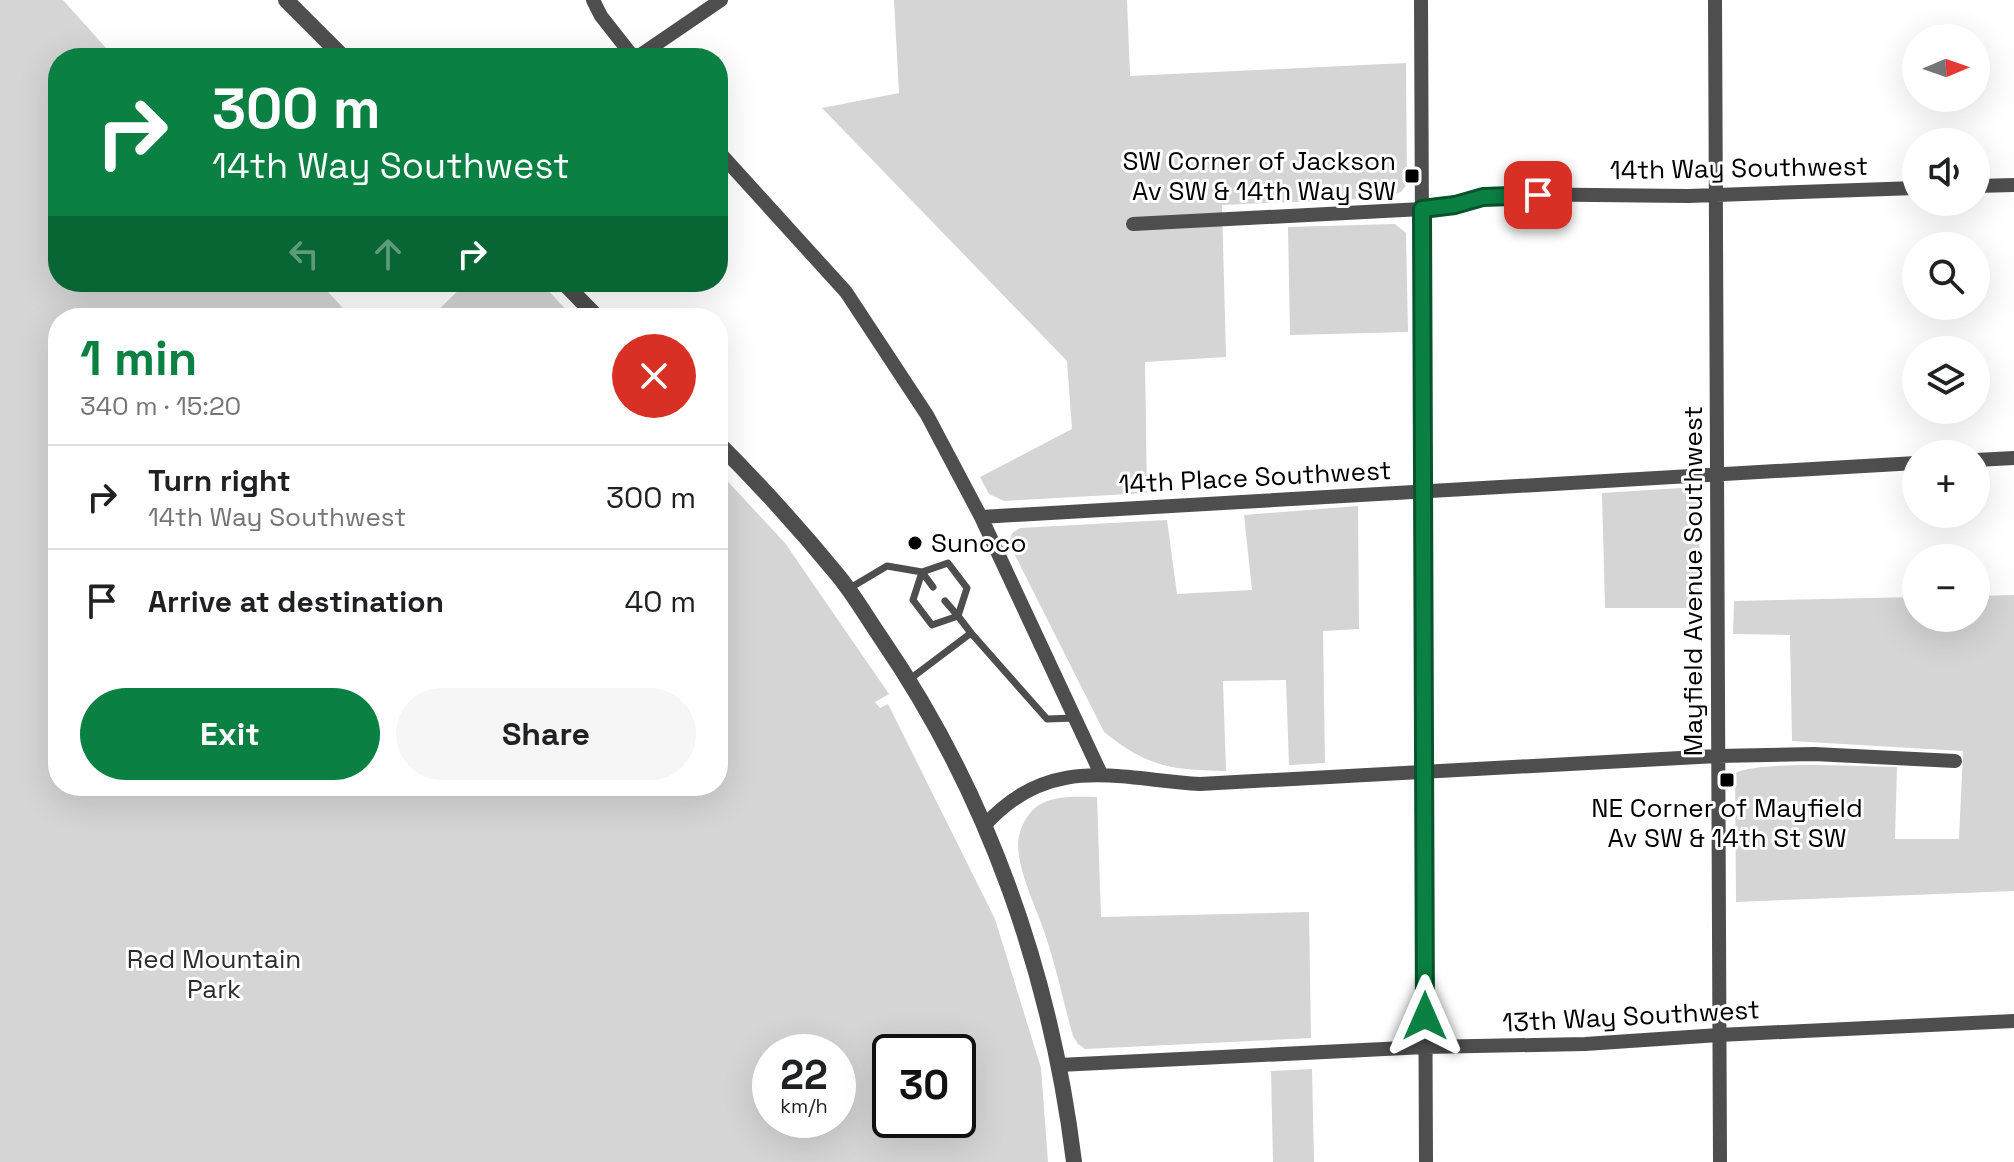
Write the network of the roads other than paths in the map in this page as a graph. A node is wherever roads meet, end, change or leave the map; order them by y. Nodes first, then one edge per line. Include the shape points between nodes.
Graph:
1 (286, 0) edge
2 (593, 0) edge
3 (721, 0) edge
4 (1421, 0) edge
5 (1715, 0) edge
6 (334, 48) edge
7 (627, 48) edge
8 (650, 48) edge
9 (728, 162) edge
10 (2014, 185) edge
11 (1990, 186) edge
12 (1902, 188) edge
13 (1717, 195) junction
14 (1422, 209) junction
15 (1133, 224) dead end
16 (573, 292) edge
17 (588, 308) edge
18 (728, 454) edge
19 (2014, 458) edge
20 (1990, 459) edge
21 (1902, 464) edge
22 (1716, 474) junction
23 (1424, 491) junction
24 (981, 517) junction
25 (922, 572) junction
26 (933, 587) dead end
27 (848, 589) junction
28 (945, 601) dead end
29 (958, 616) junction
30 (971, 633) junction
31 (910, 679) junction
32 (1075, 718) junction
33 (1717, 756) junction
34 (1955, 761) dead end
35 (1425, 772) junction
36 (1101, 774) junction
37 (985, 825) junction
38 (2014, 1021) edge
39 (1719, 1035) junction
40 (1425, 1047) junction
41 (1059, 1065) junction
42 (1074, 1162) edge
43 (1426, 1162) edge
44 (1720, 1162) edge

1 - 6 street
2 - 7 street
3 - 8 street
4 - 14 street
5 - 13 street, Mayfield Avenue Southwest
9 - 24 street via 846,292 927,415
10 - 11 street
12 - 13 street, 14th Way Southwest
13 - 14 street, 14th Way Southwest via 1508,194
13 - 22 street, Mayfield Avenue Southwest
14 - 15 street, 14th Way Southwest
14 - 23 street
16 - 17 street
18 - 27 street
19 - 20 street
21 - 22 street, 14th Place Southwest
22 - 23 street, 14th Place Southwest
22 - 33 street, Mayfield Avenue Southwest
23 - 24 street, 14th Place Southwest
23 - 35 street
24 - 32 street
25 - 26 lane
25 - 27 lane via 887,566
25 - 29 lane via 913,600 932,625
25 - 29 lane via 948,563 967,588
27 - 31 street
28 - 29 lane
29 - 30 lane
30 - 31 lane
30 - 32 lane via 1047,719
31 - 37 street
32 - 36 street
33 - 34 street via 1814,754
33 - 35 street
33 - 39 street, Mayfield Avenue Southwest
35 - 36 street via 1200,784
35 - 40 street
36 - 37 street via 1065,778 1021,793
37 - 41 street via 1032,952
38 - 39 street, 13th Way Southwest
39 - 40 street, 13th Way Southwest
39 - 44 street, Mayfield Avenue Southwest
40 - 41 street, 13th Way Southwest
40 - 43 street
41 - 42 street

